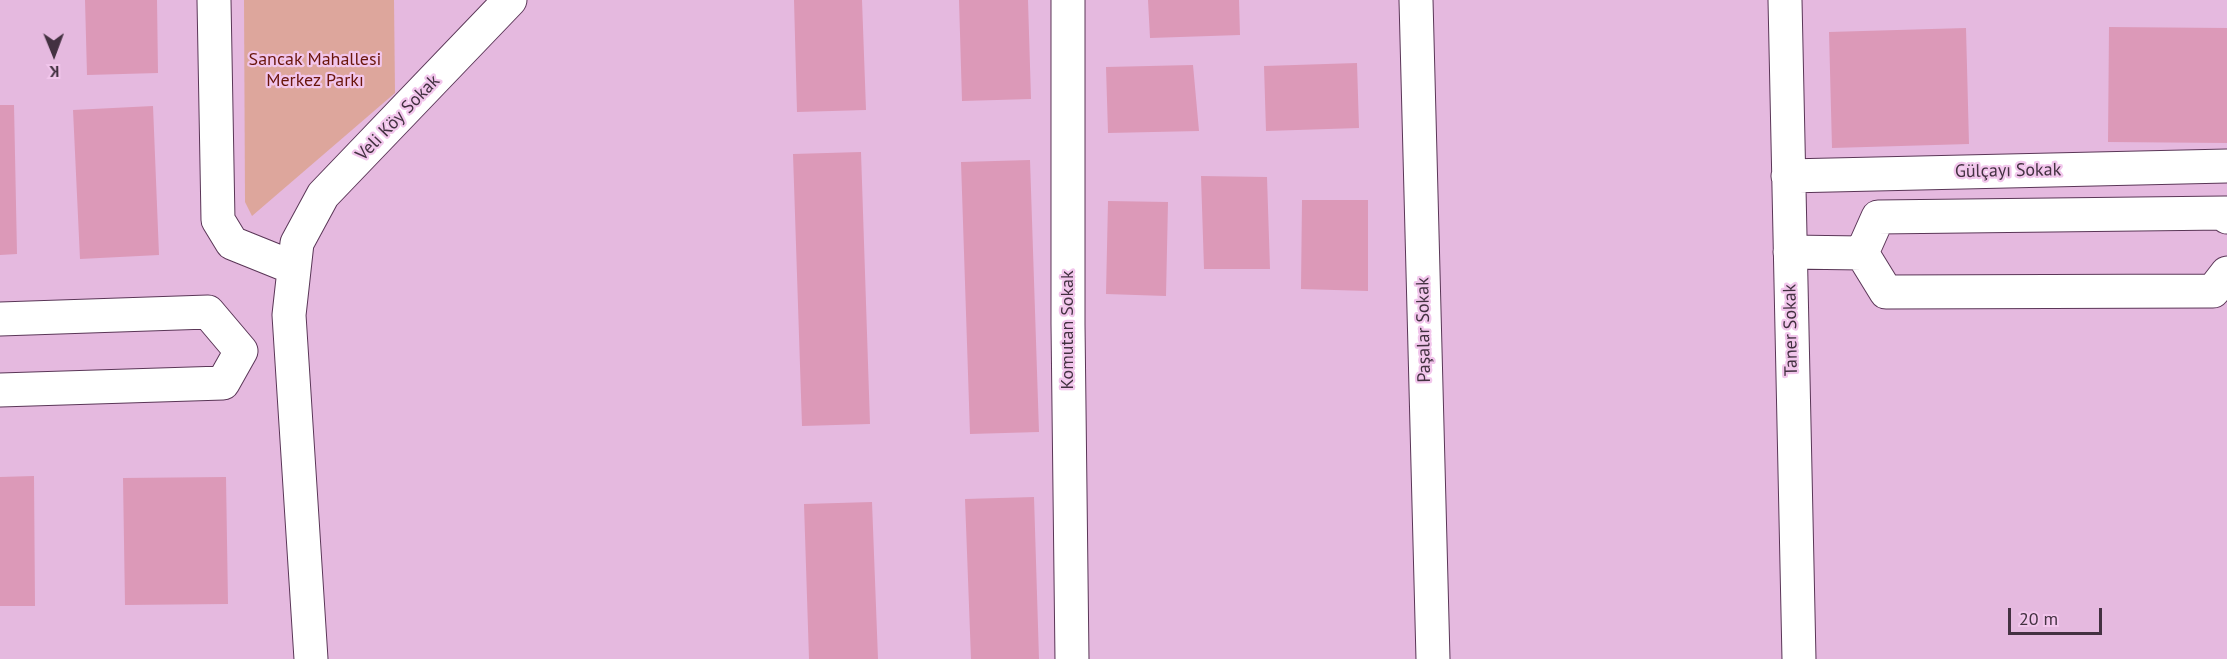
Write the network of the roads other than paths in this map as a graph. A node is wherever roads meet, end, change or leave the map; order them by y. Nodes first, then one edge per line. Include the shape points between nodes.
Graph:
1 (214, 0) edge
2 (510, 0) edge
3 (1068, 0) edge
4 (1416, 0) edge
5 (1785, 0) edge
6 (2227, 166) edge
7 (1788, 176) junction
8 (2227, 217) edge
9 (1790, 252) junction
10 (1862, 253) junction
11 (296, 256) junction
12 (2227, 273) edge
13 (0, 319) edge
14 (291, 349) junction
15 (241, 351) junction
16 (0, 390) edge
17 (311, 659) edge
18 (1072, 659) edge
19 (1433, 659) edge
20 (1799, 659) edge

1 - 11 street via 218,220 232,243
2 - 11 street, Veli Köy Sokak via 323,195
3 - 18 street, Komutan Sokak
4 - 19 street, Paşalar Sokak
5 - 7 street, Taner Sokak
6 - 7 street, Gülçayı Sokak
7 - 9 street, Taner Sokak
8 - 10 street via 2225,213 1878,217
9 - 10 street
9 - 20 street, Taner Sokak
10 - 12 street via 1886,292 2213,291
11 - 14 street via 289,315
13 - 15 street via 208,312
14 - 15 street
14 - 17 street
15 - 16 street via 223,383

